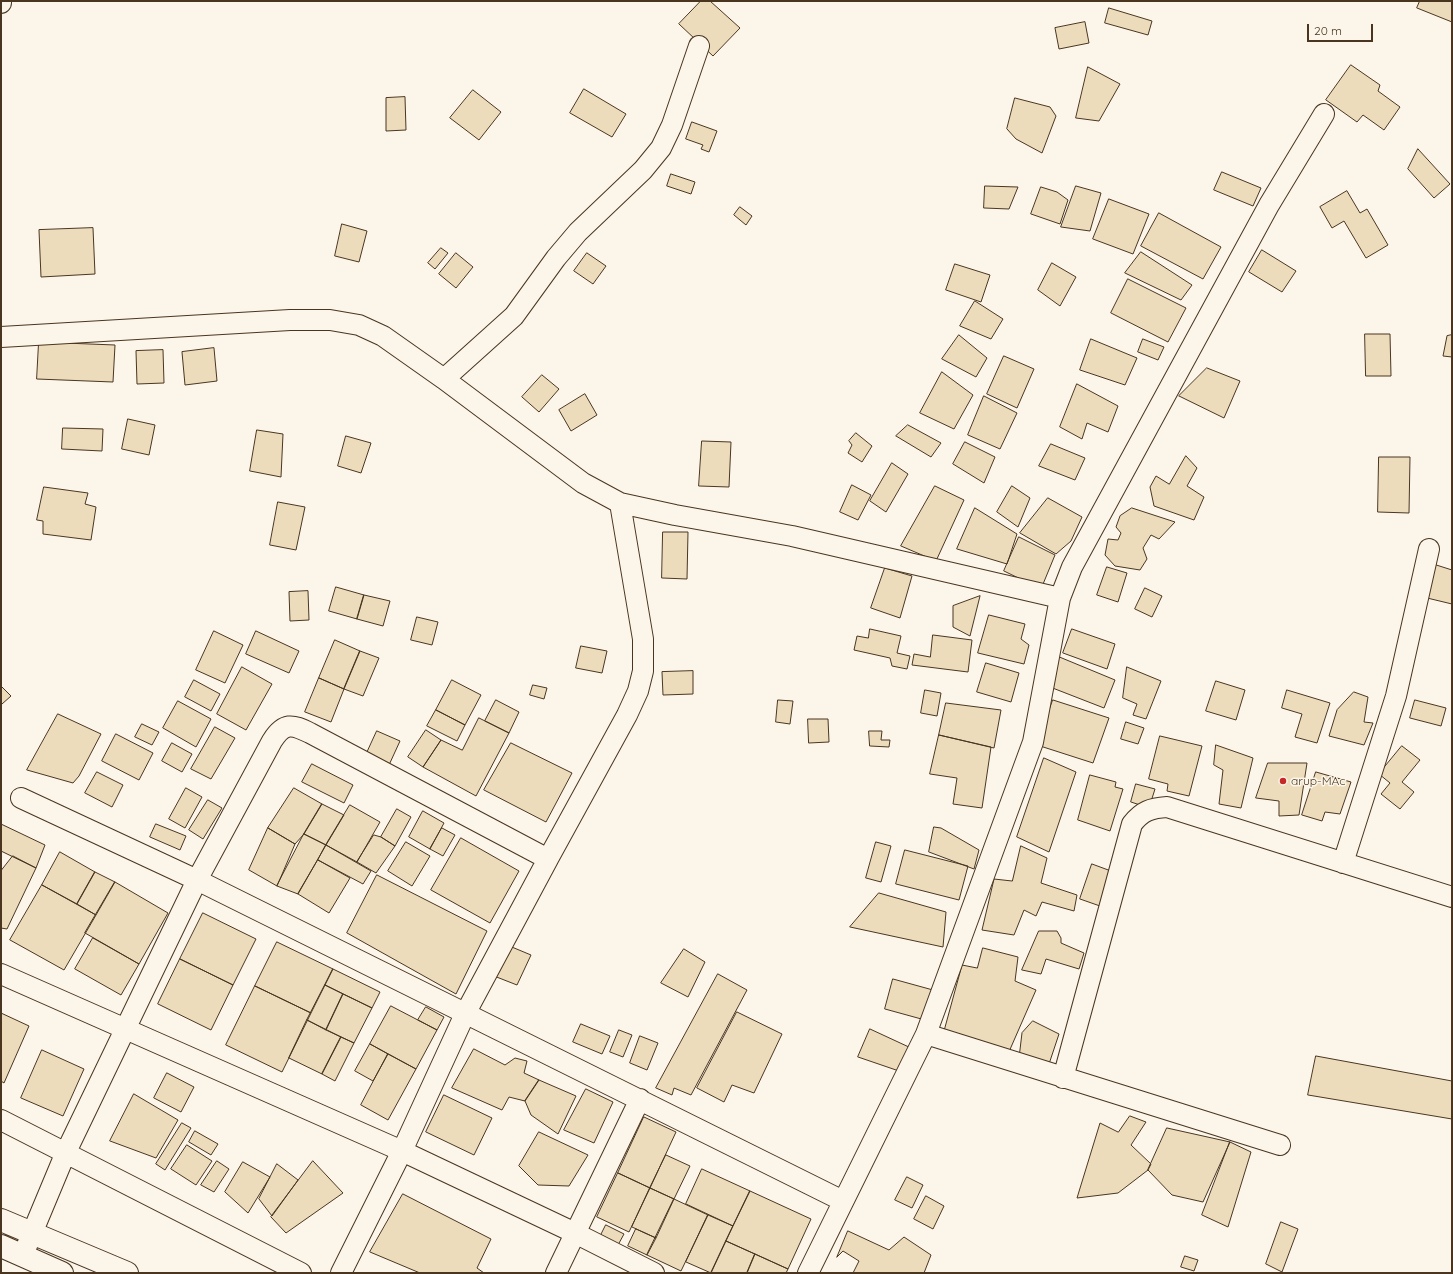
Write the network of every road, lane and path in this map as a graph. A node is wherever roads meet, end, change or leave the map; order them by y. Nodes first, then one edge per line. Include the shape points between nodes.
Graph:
1 (699, 46) dead end
2 (1324, 114) dead end
3 (1, 337) edge
4 (444, 379) junction
5 (620, 503) junction
6 (1429, 549) dead end
7 (1060, 598) junction
8 (21, 798) dead end
9 (548, 859) junction
10 (1343, 863) junction
11 (197, 880) junction
12 (1452, 897) edge
13 (1, 974) edge
14 (466, 1014) junction
15 (126, 1030) junction
16 (926, 1034) junction
17 (1063, 1078) junction
18 (640, 1099) junction
19 (1, 1120) edge
20 (1280, 1144) dead end
21 (402, 1151) junction
22 (66, 1152) junction
23 (843, 1202) junction
24 (1, 1220) edge
25 (32, 1233) junction
26 (575, 1233) junction
27 (1, 1246) edge
28 (23, 1255) junction
29 (62, 1273) edge
30 (127, 1273) edge
31 (301, 1273) edge
32 (341, 1273) edge
33 (556, 1273) edge
34 (654, 1273) edge
35 (808, 1273) edge

1 - 4 street via 672,125 661,148 643,170 578,232 514,316
2 - 7 street via 1269,205 1072,567
3 - 4 street via 282,320 330,320 359,325 382,336
4 - 5 street via 583,483
5 - 7 street via 792,536
5 - 9 street via 643,639 643,671 638,692 627,715
6 - 10 street via 1396,696
7 - 16 street via 1033,742
8 - 11 street
9 - 11 street via 310,733 295,726 288,726 276,734
9 - 14 street
10 - 12 street
10 - 17 street via 1167,807 1153,808 1140,814 1132,824
11 - 14 street
11 - 15 street
13 - 15 street
14 - 18 street
14 - 21 street
15 - 21 street
15 - 22 street
16 - 17 street
16 - 23 street
17 - 20 street
18 - 23 street
18 - 26 street
19 - 22 street
21 - 26 street
21 - 32 street
22 - 25 street
22 - 31 street
23 - 35 street
24 - 25 main road
25 - 28 street
25 - 30 main road
26 - 33 street
26 - 34 street
27 - 28 main road
28 - 29 main road

